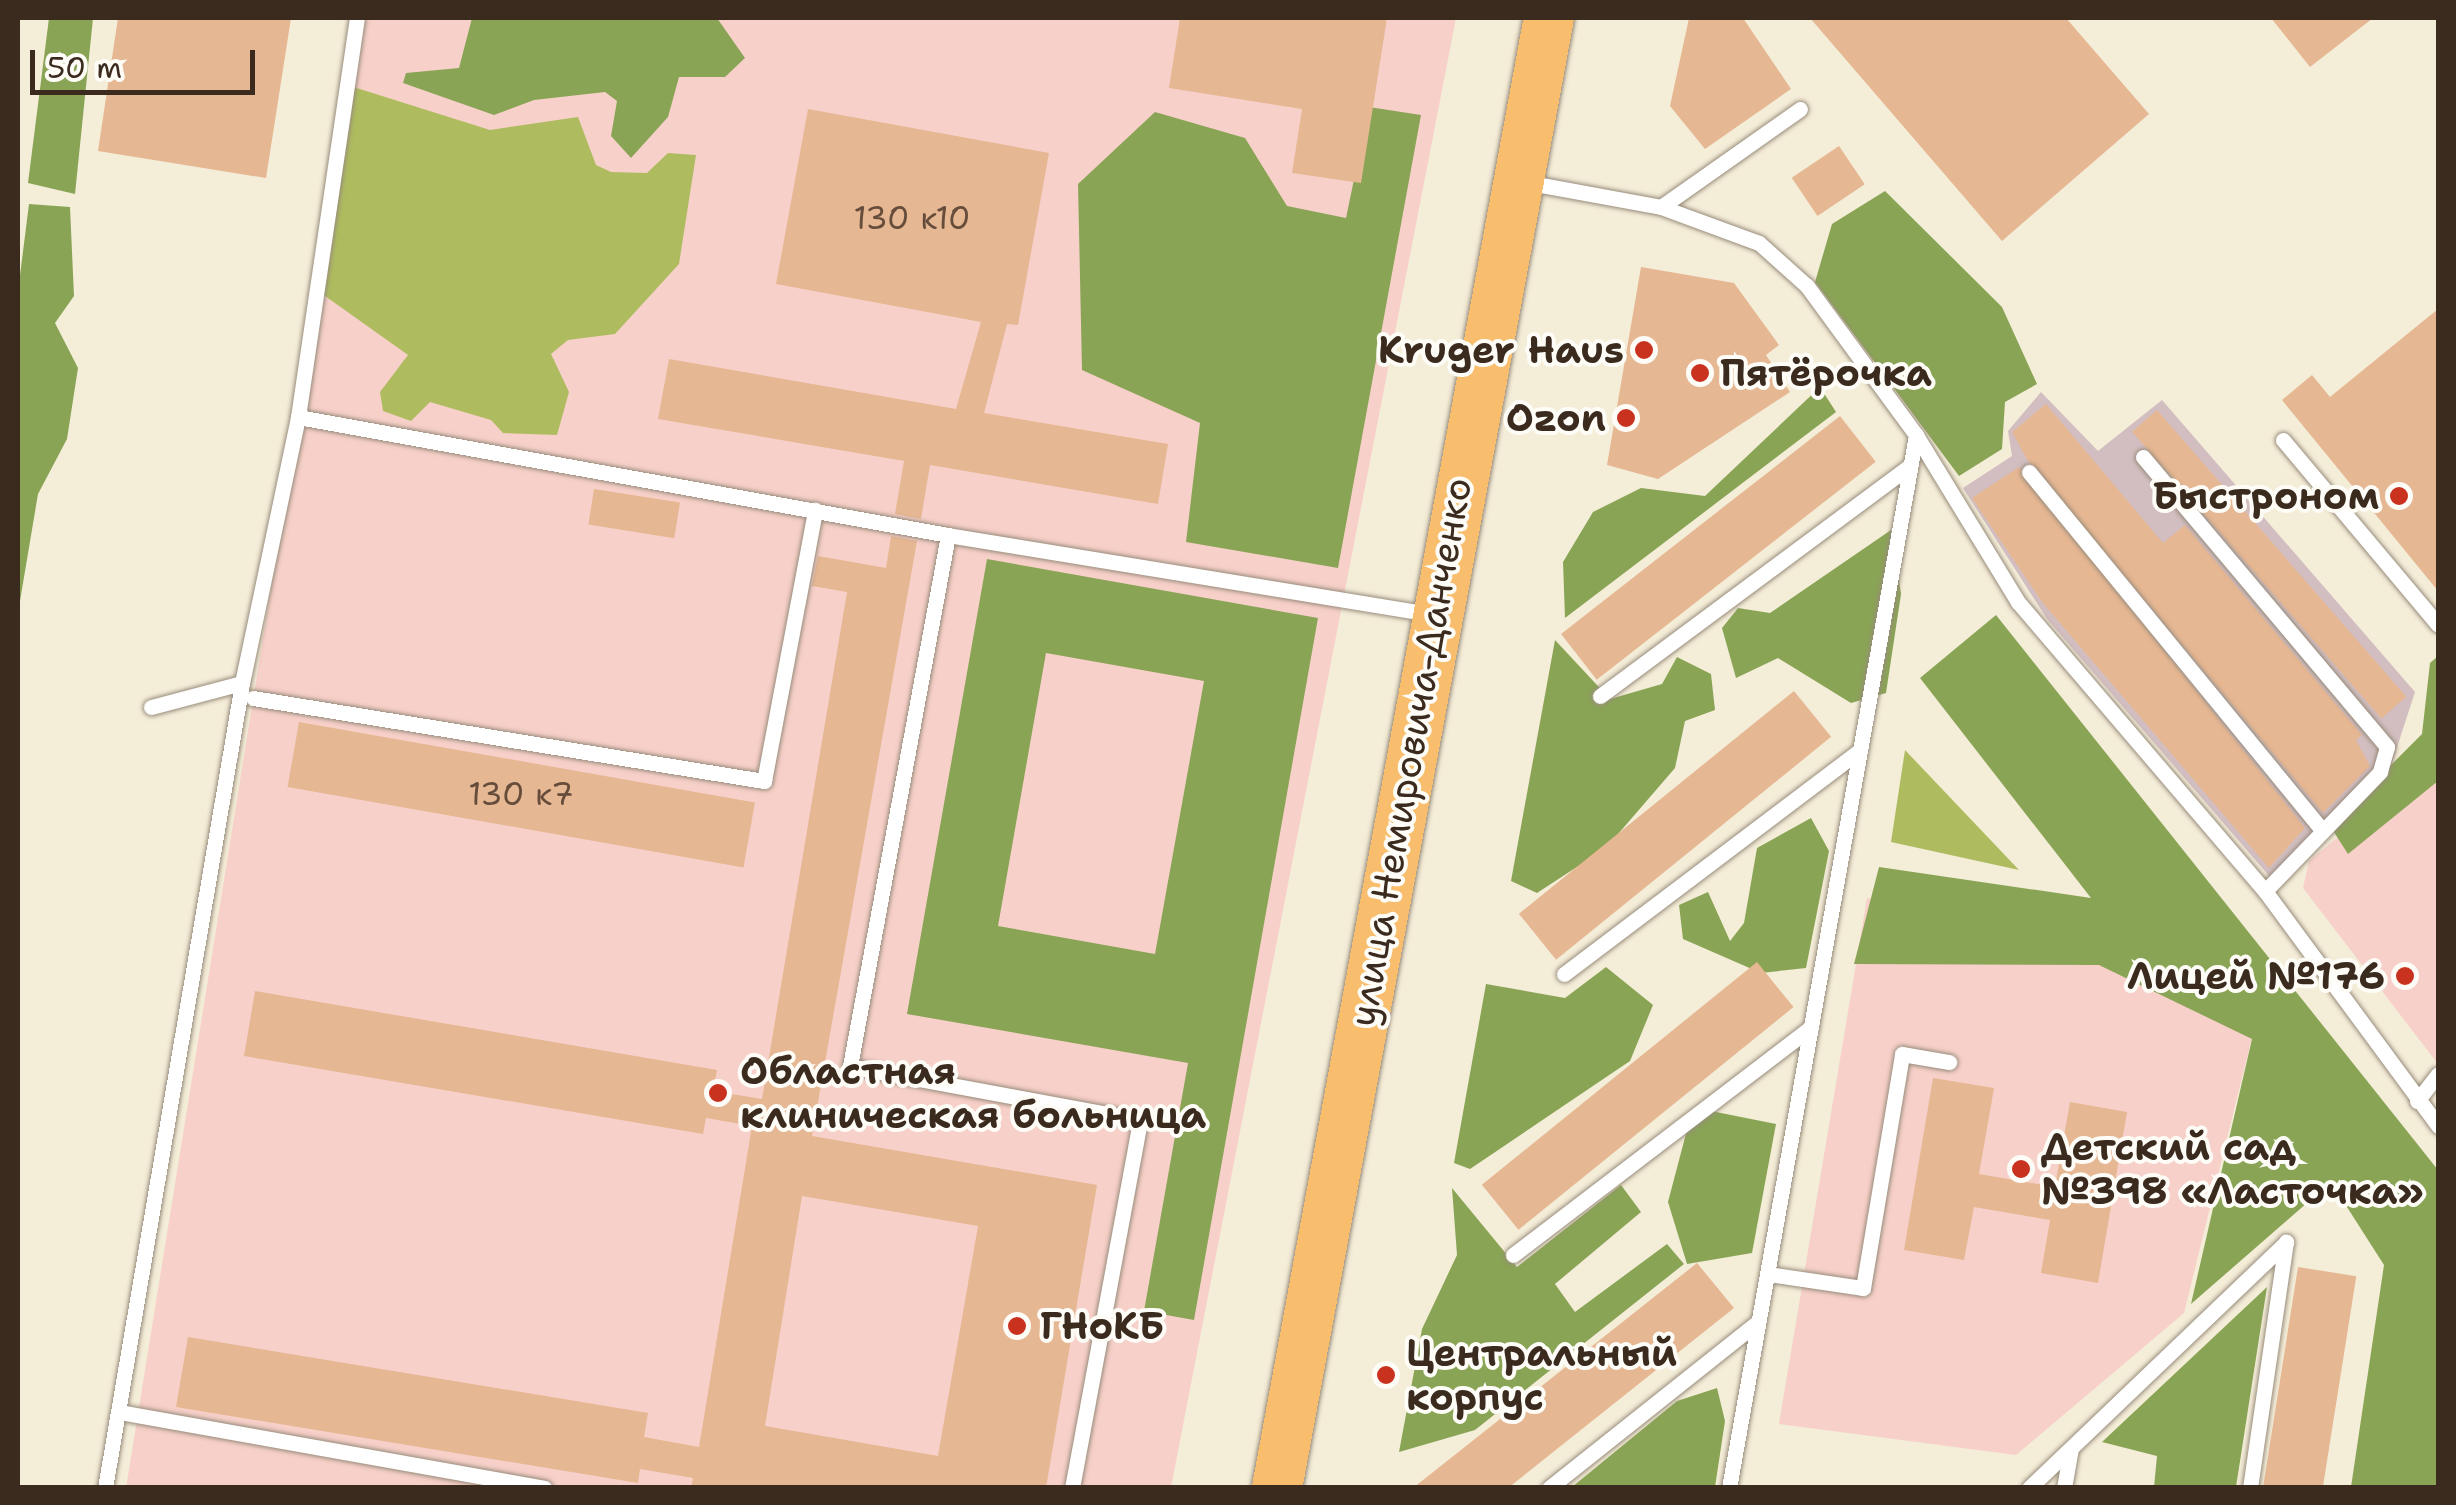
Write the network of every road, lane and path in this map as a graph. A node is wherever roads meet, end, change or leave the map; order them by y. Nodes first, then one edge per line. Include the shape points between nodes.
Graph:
1 (358, 18) edge
2 (1549, 18) edge
3 (1800, 109) dead end
4 (1516, 180) junction
5 (1660, 207) junction
6 (298, 416) junction
7 (1916, 435) junction
8 (2283, 440) dead end
9 (2143, 457) dead end
10 (1910, 466) junction
11 (2029, 472) dead end
12 (816, 510) junction
13 (948, 535) junction
14 (1434, 614) junction
15 (2438, 626) edge
16 (242, 683) junction
17 (1600, 696) dead end
18 (253, 698) dead end
19 (150, 707) dead end
20 (1860, 750) junction
21 (2321, 829) junction
22 (2265, 891) junction
23 (1564, 974) dead end
24 (1811, 1027) junction
25 (1950, 1062) dead end
26 (2438, 1074) edge
27 (2416, 1101) junction
28 (2438, 1126) edge
29 (1513, 1255) dead end
30 (1768, 1274) junction
31 (1755, 1324) junction
32 (119, 1412) junction
33 (2071, 1449) junction
34 (105, 1488) edge
35 (544, 1488) edge
36 (1072, 1488) edge
37 (1276, 1488) edge
38 (1548, 1488) edge
39 (1729, 1488) edge
40 (2030, 1488) edge
41 (2064, 1488) edge
42 (2250, 1488) edge

1 - 6 lane
2 - 4 main road, улица Немировича-Данченко
3 - 5 lane
4 - 5 lane
4 - 14 main road, улица Немировича-Данченко
5 - 7 lane via 1760,243 1807,286
6 - 12 lane
6 - 16 lane
7 - 10 lane
7 - 22 lane via 2018,602
8 - 15 lane
9 - 21 lane via 2386,746 2380,772
10 - 17 lane
10 - 20 lane
11 - 21 lane
12 - 13 lane
12 - 18 lane via 764,781
13 - 14 lane
13 - 36 lane via 850,1066 1140,1120
14 - 37 main road, улица Немировича-Данченко
16 - 19 lane
16 - 32 lane
20 - 23 lane
20 - 24 lane
21 - 22 lane
22 - 27 lane
24 - 29 lane
24 - 30 lane
25 - 30 lane via 1902,1054 1863,1288
26 - 27 lane
27 - 28 lane
30 - 31 lane
31 - 38 lane
31 - 39 lane
32 - 34 lane
32 - 35 lane
33 - 40 lane
33 - 41 lane
33 - 42 lane via 2286,1242

